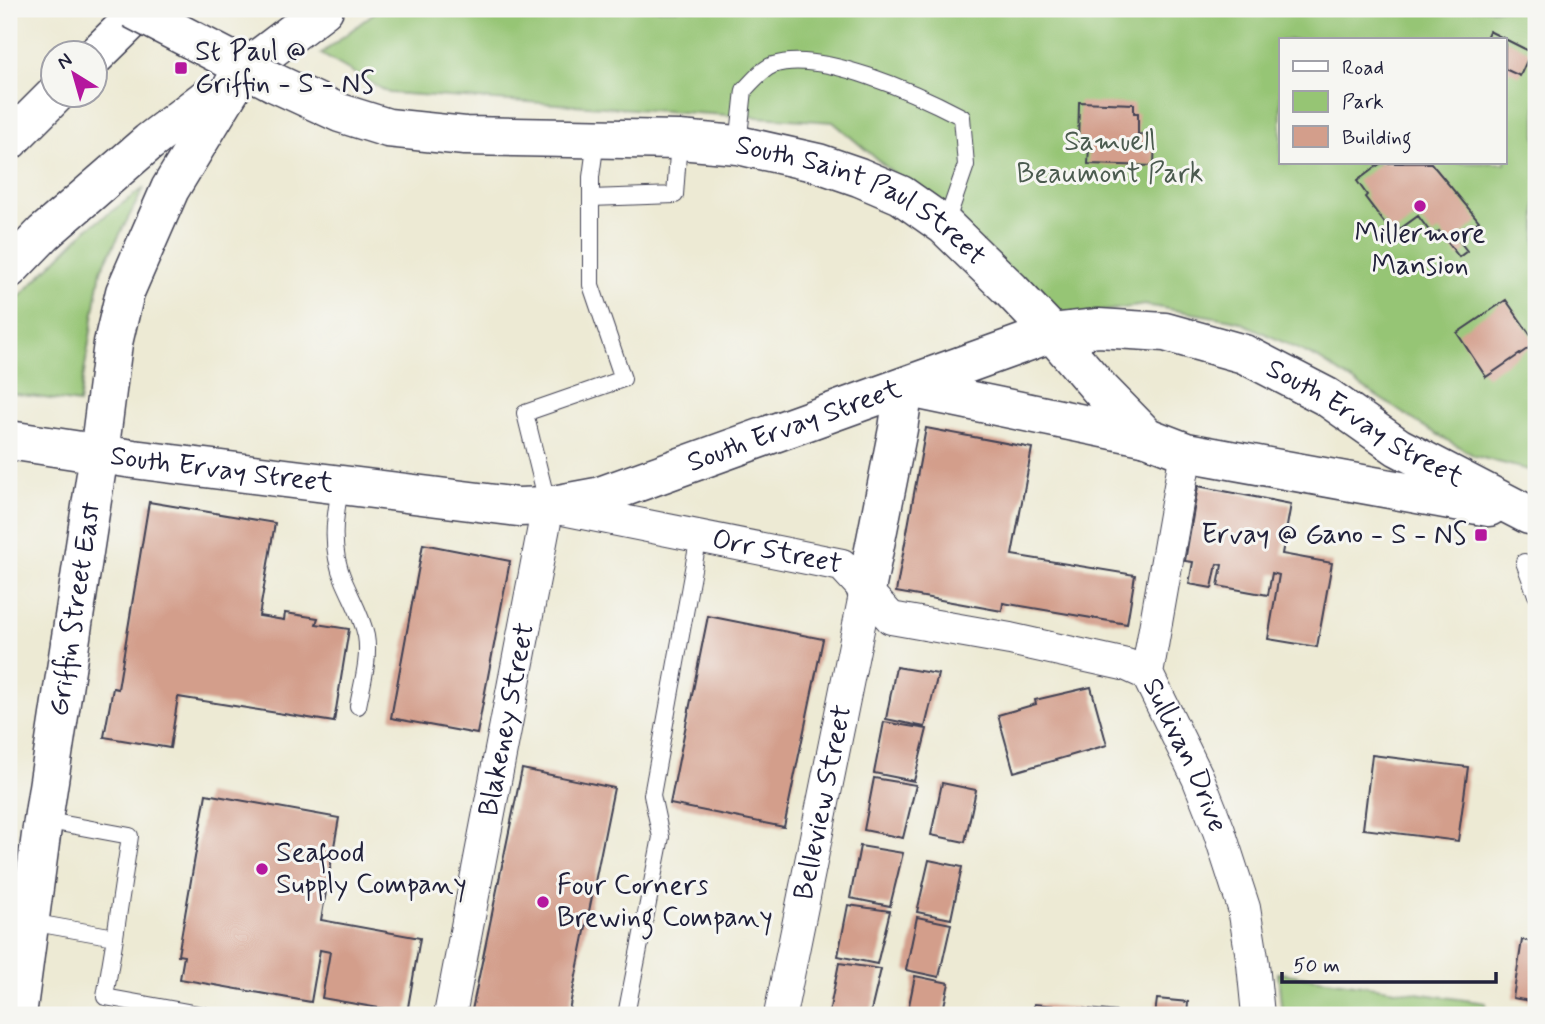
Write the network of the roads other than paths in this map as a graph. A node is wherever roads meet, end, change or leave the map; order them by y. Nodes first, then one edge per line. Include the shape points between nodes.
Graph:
1 (132, 9) edge
2 (143, 9) edge
3 (324, 9) edge
4 (277, 11) edge
5 (108, 43) edge
6 (260, 75) junction
7 (42, 108) edge
8 (597, 140) junction
9 (679, 140) junction
10 (9, 141) edge
11 (738, 145) junction
12 (591, 198) junction
13 (945, 226) junction
14 (9, 269) edge
15 (1052, 333) junction
16 (904, 387) junction
17 (1147, 437) junction
18 (9, 440) edge
19 (1186, 452) junction
20 (99, 454) junction
21 (341, 485) junction
22 (548, 506) junction
23 (1533, 515) edge
24 (699, 536) junction
25 (1524, 562) dead end
26 (866, 590) junction
27 (1536, 595) edge
28 (1147, 674) junction
29 (358, 706) dead end
30 (43, 820) junction
31 (29, 922) junction
32 (115, 937) junction
33 (17, 1015) edge
34 (204, 1015) edge
35 (450, 1015) edge
36 (625, 1015) edge
37 (780, 1015) edge
38 (1258, 1015) edge

1 - 6 main road, South Saint Paul Street, bridge
2 - 5 main road
3 - 14 main road via 149,142
4 - 6 main road, Griffin Street East
6 - 8 main road, South Saint Paul Street via 340,113 388,128 465,136
6 - 20 main road, Griffin Street East, bridge via 212,121 170,190 125,292 113,343
7 - 10 main road
8 - 9 main road, South Saint Paul Street
8 - 12 lane
9 - 11 main road, South Saint Paul Street
9 - 12 lane via 675,195
11 - 13 main road, South Saint Paul Street via 859,177 901,195
11 - 13 lane via 744,90 769,66 794,60 829,65 918,94 962,117 966,166
12 - 22 lane via 591,285 624,379 525,413
13 - 15 main road, South Saint Paul Street
15 - 16 main road, South Ervay Street
15 - 17 main road, South Saint Paul Street
15 - 23 main road, South Ervay Street via 1098,328 1165,332 1244,354 1327,397 1398,447
16 - 17 main road
16 - 22 main road, South Ervay Street via 597,498
16 - 26 main road
17 - 19 main road, South Saint Paul Street
18 - 20 main road, South Ervay Street
19 - 23 main road, South Saint Paul Street
19 - 28 street, Sullivan Drive
20 - 21 main road, South Ervay Street
20 - 30 main road, Griffin Street East
21 - 22 main road, South Ervay Street via 518,507
21 - 29 lane via 335,550 367,639
22 - 24 street, Orr Street
22 - 35 street, Blakeney Street
24 - 26 street, Orr Street via 842,565
24 - 36 lane via 652,794 661,836
25 - 27 lane
26 - 28 street, Orr Street via 891,618 1088,656
26 - 37 street, Belleview Street
28 - 38 street, Sullivan Drive via 1198,778 1244,908
30 - 31 main road, Griffin Street East
30 - 32 lane via 130,836
31 - 32 lane
31 - 33 main road, Griffin Street East
32 - 34 lane via 105,997

